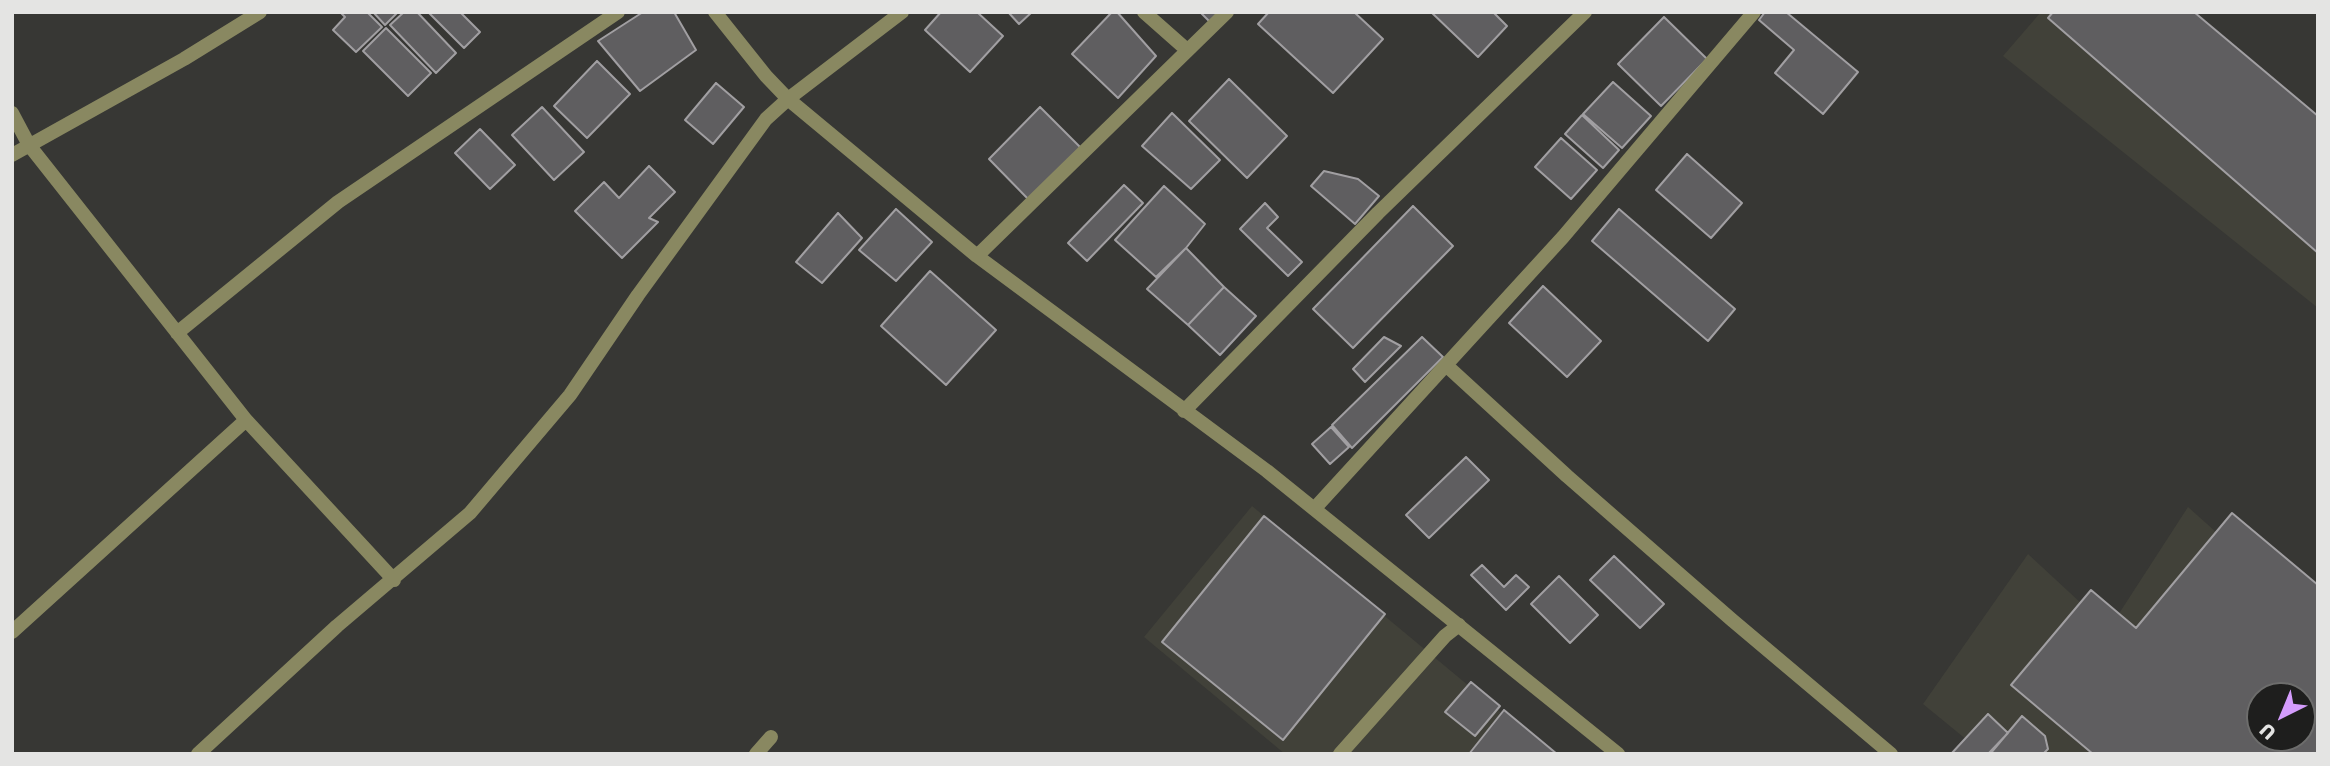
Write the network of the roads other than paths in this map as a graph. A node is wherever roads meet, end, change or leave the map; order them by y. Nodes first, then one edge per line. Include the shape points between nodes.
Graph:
1 (260, 12) edge
2 (618, 12) edge
3 (715, 12) edge
4 (902, 12) edge
5 (1144, 12) edge
6 (1227, 12) edge
7 (1585, 12) edge
8 (1754, 12) edge
9 (1187, 50) junction
10 (788, 99) junction
11 (12, 113) edge
12 (29, 145) junction
13 (12, 155) edge
14 (977, 256) junction
15 (177, 333) junction
16 (1447, 366) junction
17 (1184, 411) junction
18 (246, 420) junction
19 (1315, 508) junction
20 (394, 580) junction
21 (1459, 625) junction
22 (12, 632) edge
23 (771, 737) dead end
24 (198, 754) edge
25 (756, 754) edge
26 (1340, 754) edge
27 (1618, 754) edge
28 (1891, 754) edge

1 - 12 street
2 - 15 street via 338,202
3 - 10 street
4 - 10 street
5 - 9 street
6 - 9 street
7 - 17 street via 1378,213
8 - 16 street
9 - 14 street
10 - 14 street
10 - 20 street via 766,119 570,395 470,513
11 - 12 street
12 - 13 street
12 - 15 street
14 - 17 street
15 - 18 street
16 - 19 street
16 - 28 street via 1598,503
17 - 19 street
18 - 20 street
18 - 22 street
19 - 21 street
20 - 24 street
21 - 26 street
21 - 27 street
23 - 25 street

